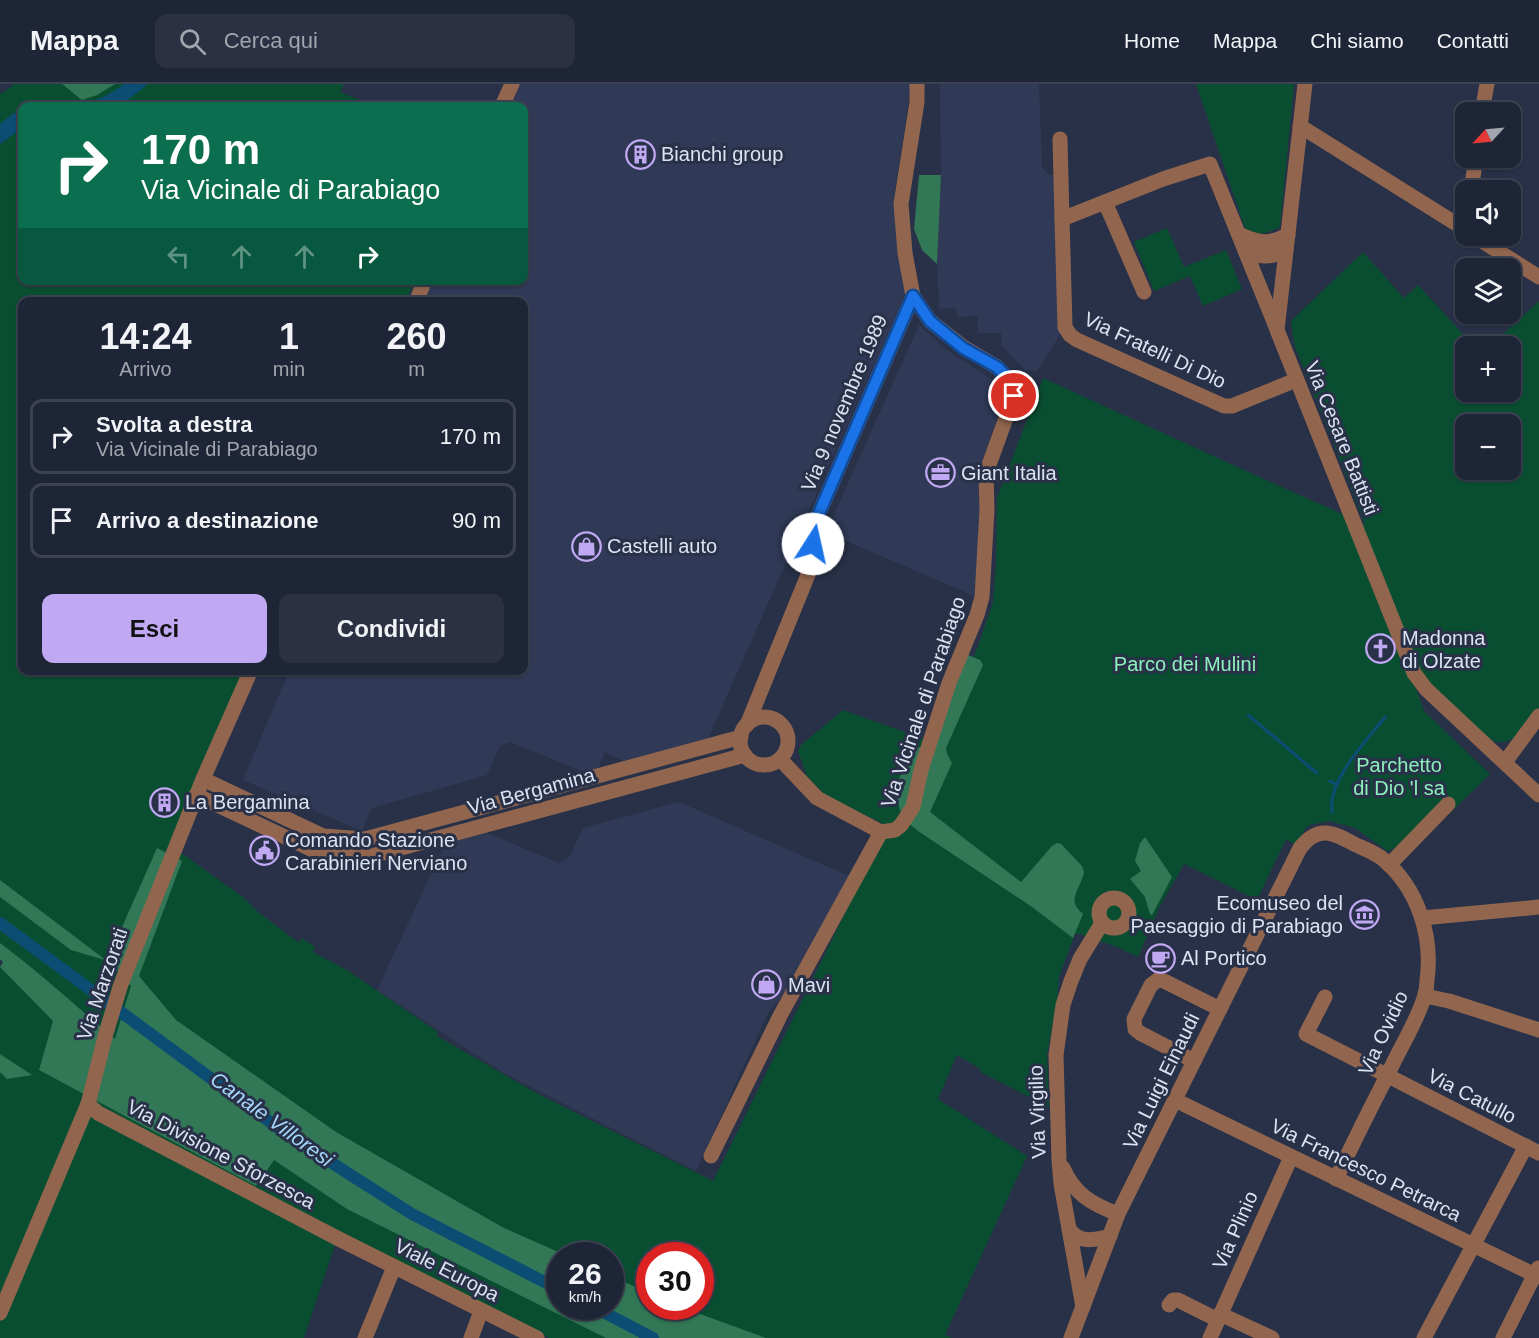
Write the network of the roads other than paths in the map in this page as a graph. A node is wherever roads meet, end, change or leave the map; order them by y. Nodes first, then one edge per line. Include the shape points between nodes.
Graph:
1 (512, 84) edge
2 (917, 84) edge
3 (1305, 84) edge
4 (1487, 84) edge
5 (504, 102) edge
6 (1484, 102) edge
7 (1300, 126) junction
8 (1060, 139) dead end
9 (1105, 202) junction
10 (1062, 219) junction
11 (1455, 223) edge
12 (1239, 234) junction
13 (1287, 242) junction
14 (1490, 246) edge
15 (1246, 253) junction
16 (1539, 277) edge
17 (1144, 292) dead end
18 (913, 296) junction
19 (1277, 330) junction
20 (1296, 380) junction
21 (249, 675) edge
22 (1539, 716) edge
23 (744, 731) junction
24 (745, 755) junction
25 (780, 759) junction
26 (1505, 762) junction
27 (202, 779) junction
28 (196, 795) junction
29 (1539, 795) edge
30 (1448, 804) dead end
31 (881, 832) junction
32 (1300, 848) joint
33 (1389, 865) junction
34 (1539, 907) edge
35 (1422, 918) junction
36 (1102, 923) dead end
37 (1425, 996) junction
38 (1324, 997) dead end
39 (1220, 1009) junction
40 (1539, 1030) edge
41 (1194, 1061) junction
42 (1387, 1076) junction
43 (1175, 1100) junction
44 (88, 1104) junction
45 (1533, 1150) edge
46 (711, 1156) dead end
47 (1292, 1157) junction
48 (1059, 1160) junction
49 (1336, 1179) junction
50 (1095, 1204) junction
51 (1118, 1214) junction
52 (1068, 1223) junction
53 (1110, 1236) junction
54 (338, 1238) joint
55 (1473, 1246) junction
56 (394, 1266) junction
57 (1538, 1273) edge
58 (1169, 1305) dead end
59 (1083, 1307) junction
60 (481, 1311) junction
61 (0, 1313) edge
62 (1219, 1317) junction
63 (365, 1338) edge
64 (471, 1338) edge
65 (537, 1338) edge
66 (1071, 1338) edge
67 (1210, 1338) edge
68 (1272, 1338) edge
69 (1424, 1338) edge
70 (1503, 1338) edge

1 - 5 street
2 - 18 street, Via Vicinale di Parabiago via 901,204
3 - 7 street, Via Cesare Battisti
4 - 6 street
7 - 11 street
7 - 13 street, Via Cesare Battisti
8 - 10 street, Via Fratelli Di Dio
9 - 10 street
9 - 12 street via 1210,164
9 - 17 street
10 - 20 street, Via Fratelli Di Dio via 1065,327 1077,340 1224,406
12 - 13 street via 1260,242
12 - 15 street
13 - 15 street via 1277,255
13 - 19 street, Via Cesare Battisti
14 - 16 street
15 - 19 street
18 - 23 street, Via 9 novembre 1989 via 813,527 814,560
18 - 31 street, Via Vicinale di Parabiago via 930,321 963,348 997,367 1010,380 1014,396 986,473 982,597 977,615 949,683 913,807 895,830
19 - 20 street, Via Cesare Battisti
20 - 26 street, Via Cesare Battisti via 1414,673 1426,689
21 - 27 street, Via Marzorati
22 - 26 street
23 - 24 street via 741,748
23 - 25 street via 762,717 782,725 788,746
23 - 27 street, Via Bergamina via 365,839 323,836
24 - 25 street via 763,765
24 - 28 street, Via Bergamina via 368,856 317,852
25 - 31 street via 817,798
26 - 29 street, Via Cesare Battisti
27 - 28 street, Via Marzorati
28 - 44 street, Via Marzorati via 121,984
30 - 33 street
31 - 46 street via 781,1014
32 - 33 street, Via Ovidio via 1315,835 1333,833
32 - 39 street, Via Luigi Einaudi
33 - 35 street, Via Ovidio via 1411,894
34 - 35 street
35 - 37 street, Via Ovidio via 1430,956
36 - 48 street, Via Virgilio via 1075,970 1059,1023
37 - 40 street via 1449,1000
37 - 42 street, Via Ovidio
38 - 42 street, Via Catullo via 1306,1034
39 - 41 street, Via Luigi Einaudi
39 - 41 street via 1159,979 1151,985 1134,1023 1137,1031
41 - 43 street, Via Luigi Einaudi
42 - 45 street, Via Catullo
42 - 49 street, Via Ovidio
43 - 47 street, Via Francesco Petrarca
43 - 51 street, Via Luigi Einaudi
44 - 54 street, Via Divisione Sforzesca via 98,1113
44 - 61 street, Via Marzorati
45 - 55 street
47 - 49 street, Via Francesco Petrarca
47 - 62 street, Via Plinio
48 - 50 street via 1074,1187
48 - 52 street, Via Virgilio
49 - 55 street, Via Francesco Petrarca
50 - 51 street
50 - 52 street via 1078,1207
51 - 53 street, Via Luigi Einaudi
52 - 53 street via 1075,1236 1084,1240
52 - 59 street, Via Virgilio
53 - 59 street, Via Luigi Einaudi
54 - 56 street, Viale Europa
55 - 57 street, Via Francesco Petrarca
55 - 69 street
56 - 60 street, Viale Europa
56 - 63 street
57 - 70 street
58 - 62 street via 1178,1300
59 - 66 street, Via Luigi Einaudi
60 - 64 street
60 - 65 street, Viale Europa
62 - 67 street, Via Plinio
62 - 68 street

